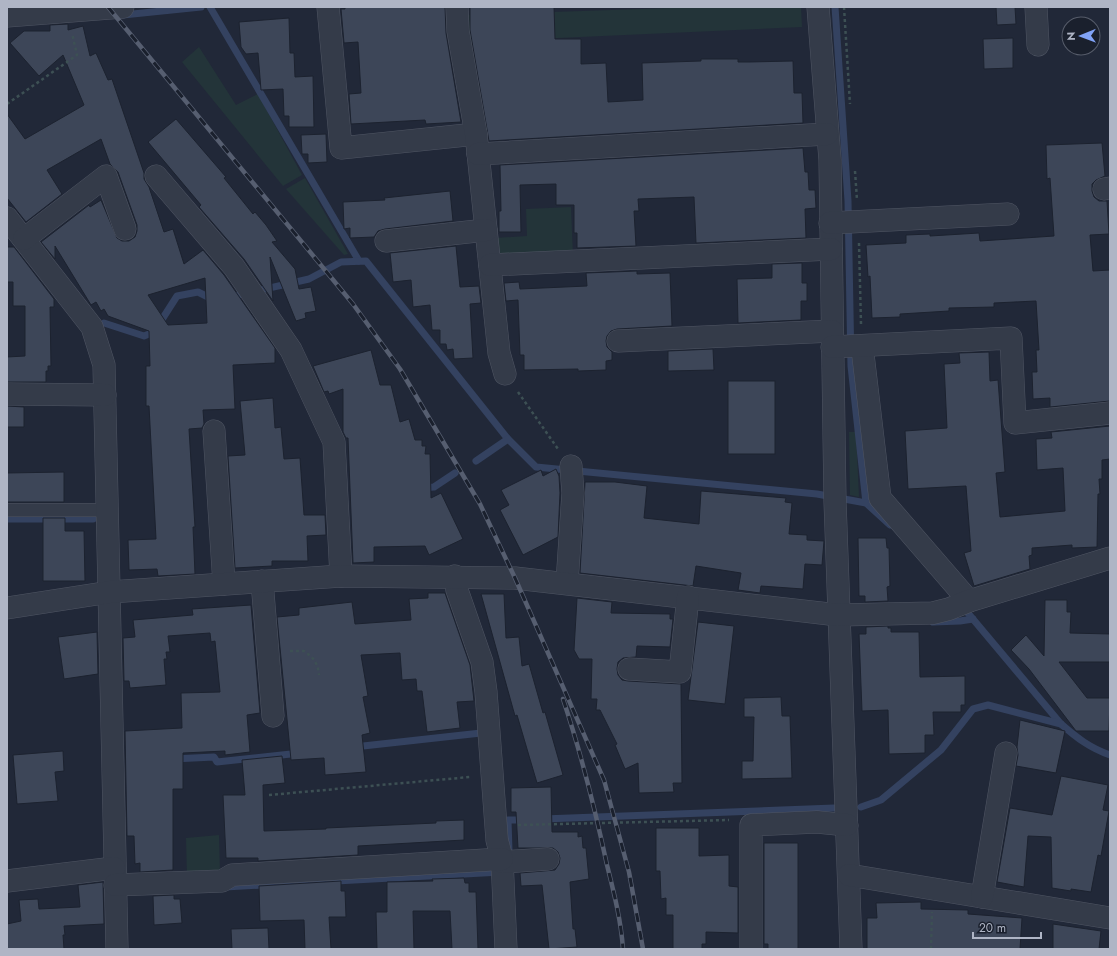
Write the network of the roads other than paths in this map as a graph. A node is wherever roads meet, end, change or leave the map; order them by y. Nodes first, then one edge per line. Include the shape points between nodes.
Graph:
1 (123, 7) edge
2 (328, 7) edge
3 (456, 7) edge
4 (818, 7) edge
5 (1036, 7) edge
6 (32, 11) edge
7 (7, 16) edge
8 (1038, 44) dead end
9 (827, 134) junction
10 (477, 144) junction
11 (156, 176) dead end
12 (1008, 214) dead end
13 (7, 218) edge
14 (846, 222) junction
15 (125, 228) dead end
16 (486, 230) junction
17 (24, 239) junction
18 (386, 241) dead end
19 (831, 249) junction
20 (490, 265) junction
21 (618, 341) dead end
22 (845, 344) junction
23 (505, 374) road end
24 (7, 394) edge
25 (105, 395) junction
26 (1110, 413) edge
27 (214, 430) dead end
28 (571, 470) road end
29 (7, 510) edge
30 (108, 510) junction
31 (1110, 558) edge
32 (341, 576) junction
33 (456, 583) junction
34 (567, 583) junction
35 (224, 584) junction
36 (262, 586) junction
37 (110, 599) junction
38 (687, 604) junction
39 (960, 605) junction
40 (7, 608) edge
41 (838, 615) junction
42 (629, 669) dead end
43 (273, 716) dead end
44 (1006, 752) dead end
45 (847, 825) junction
46 (548, 860) dead end
47 (505, 864) junction
48 (849, 875) junction
49 (7, 881) edge
50 (120, 881) junction
51 (982, 897) junction
52 (1110, 918) edge
53 (117, 949) edge
54 (506, 949) edge
55 (751, 949) edge
56 (851, 949) edge

1 - 6 street
2 - 10 street via 341,148
3 - 10 street
4 - 9 street
5 - 8 street
6 - 7 street
9 - 10 street
9 - 14 street via 830,160
10 - 16 street
11 - 32 street via 234,267 291,350 334,442
12 - 14 street
13 - 17 street
14 - 19 street
15 - 17 street via 106,176
16 - 18 street
16 - 20 street
17 - 25 street via 92,327 104,365
19 - 20 street
19 - 22 street
20 - 23 street via 499,353
21 - 22 street
22 - 26 street via 1011,338 1015,423
22 - 39 street via 880,498
22 - 41 street via 835,496
24 - 25 street
25 - 30 street
27 - 35 street
28 - 34 street via 573,493
29 - 30 lane
30 - 37 street
31 - 39 street
32 - 33 street
32 - 36 street
33 - 34 street via 515,578
33 - 47 street via 482,662 497,840
34 - 38 street
35 - 36 street
35 - 37 street
36 - 43 street
37 - 40 street
37 - 50 street
38 - 41 street
38 - 42 street via 680,672
39 - 41 street via 933,613
41 - 45 street
44 - 51 street
45 - 48 street
45 - 55 street via 817,822 751,825
46 - 47 street
47 - 50 street via 232,875 222,881
47 - 54 street
48 - 51 street
48 - 56 street
49 - 50 street
50 - 53 street
51 - 52 street

